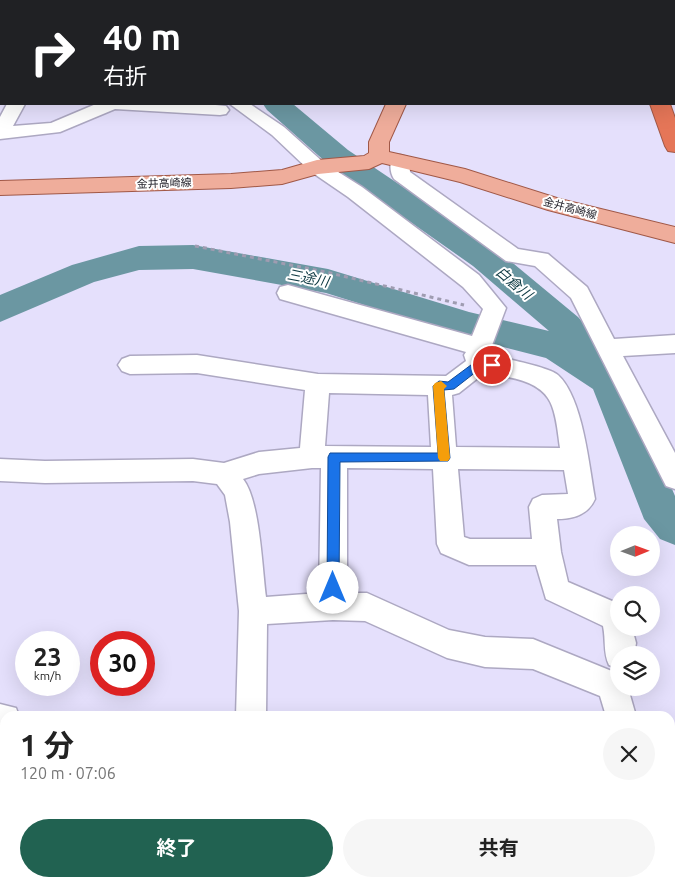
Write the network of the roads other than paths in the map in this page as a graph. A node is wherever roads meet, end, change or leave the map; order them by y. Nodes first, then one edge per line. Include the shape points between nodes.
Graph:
1 (15, 105) edge
2 (76, 105) edge
3 (109, 105) edge
4 (134, 105) edge
5 (240, 105) edge
6 (396, 105) edge
7 (660, 105) edge
8 (220, 110) dead end
9 (70, 121) junction
10 (0, 133) edge
11 (675, 146) edge
12 (383, 160) junction
13 (322, 167) junction
14 (0, 188) edge
15 (675, 235) edge
16 (288, 293) dead end
17 (486, 335) junction
18 (675, 344) edge
19 (607, 348) junction
20 (130, 365) dead end
21 (318, 383) junction
22 (439, 386) junction
23 (323, 457) junction
24 (444, 458) junction
25 (575, 459) junction
26 (0, 470) edge
27 (224, 474) junction
28 (675, 478) edge
29 (548, 552) junction
30 (333, 606) junction
31 (253, 611) junction
32 (621, 646) edge
33 (610, 685) edge
34 (615, 696) edge
35 (251, 711) edge
36 (619, 711) edge

1 - 10 street
2 - 9 street
3 - 9 street
4 - 8 street
5 - 13 street
6 - 12 main road via 379,142
7 - 11 highway
9 - 10 street via 54,128
12 - 13 main road, 金井高崎線
12 - 15 main road, 金井高崎線 via 456,174 556,205
12 - 19 street via 512,256 541,259 579,293
13 - 14 main road, 金井高崎線 via 282,177
13 - 17 street via 471,281 495,308
16 - 17 street
17 - 22 street via 451,386
17 - 25 street via 505,367 549,381 564,403
18 - 19 street
19 - 28 street
20 - 21 street via 197,364
21 - 22 street
21 - 23 street
22 - 24 street
23 - 24 street
23 - 27 street via 259,463
23 - 30 street
24 - 25 street
24 - 29 street via 451,544 469,552
25 - 29 street via 582,498 570,507 542,507
26 - 27 street via 193,470
27 - 31 street via 237,491
29 - 32 street via 556,590 616,617
30 - 31 street
30 - 33 street via 367,607 447,644 485,652 532,654
31 - 35 street
34 - 36 street

